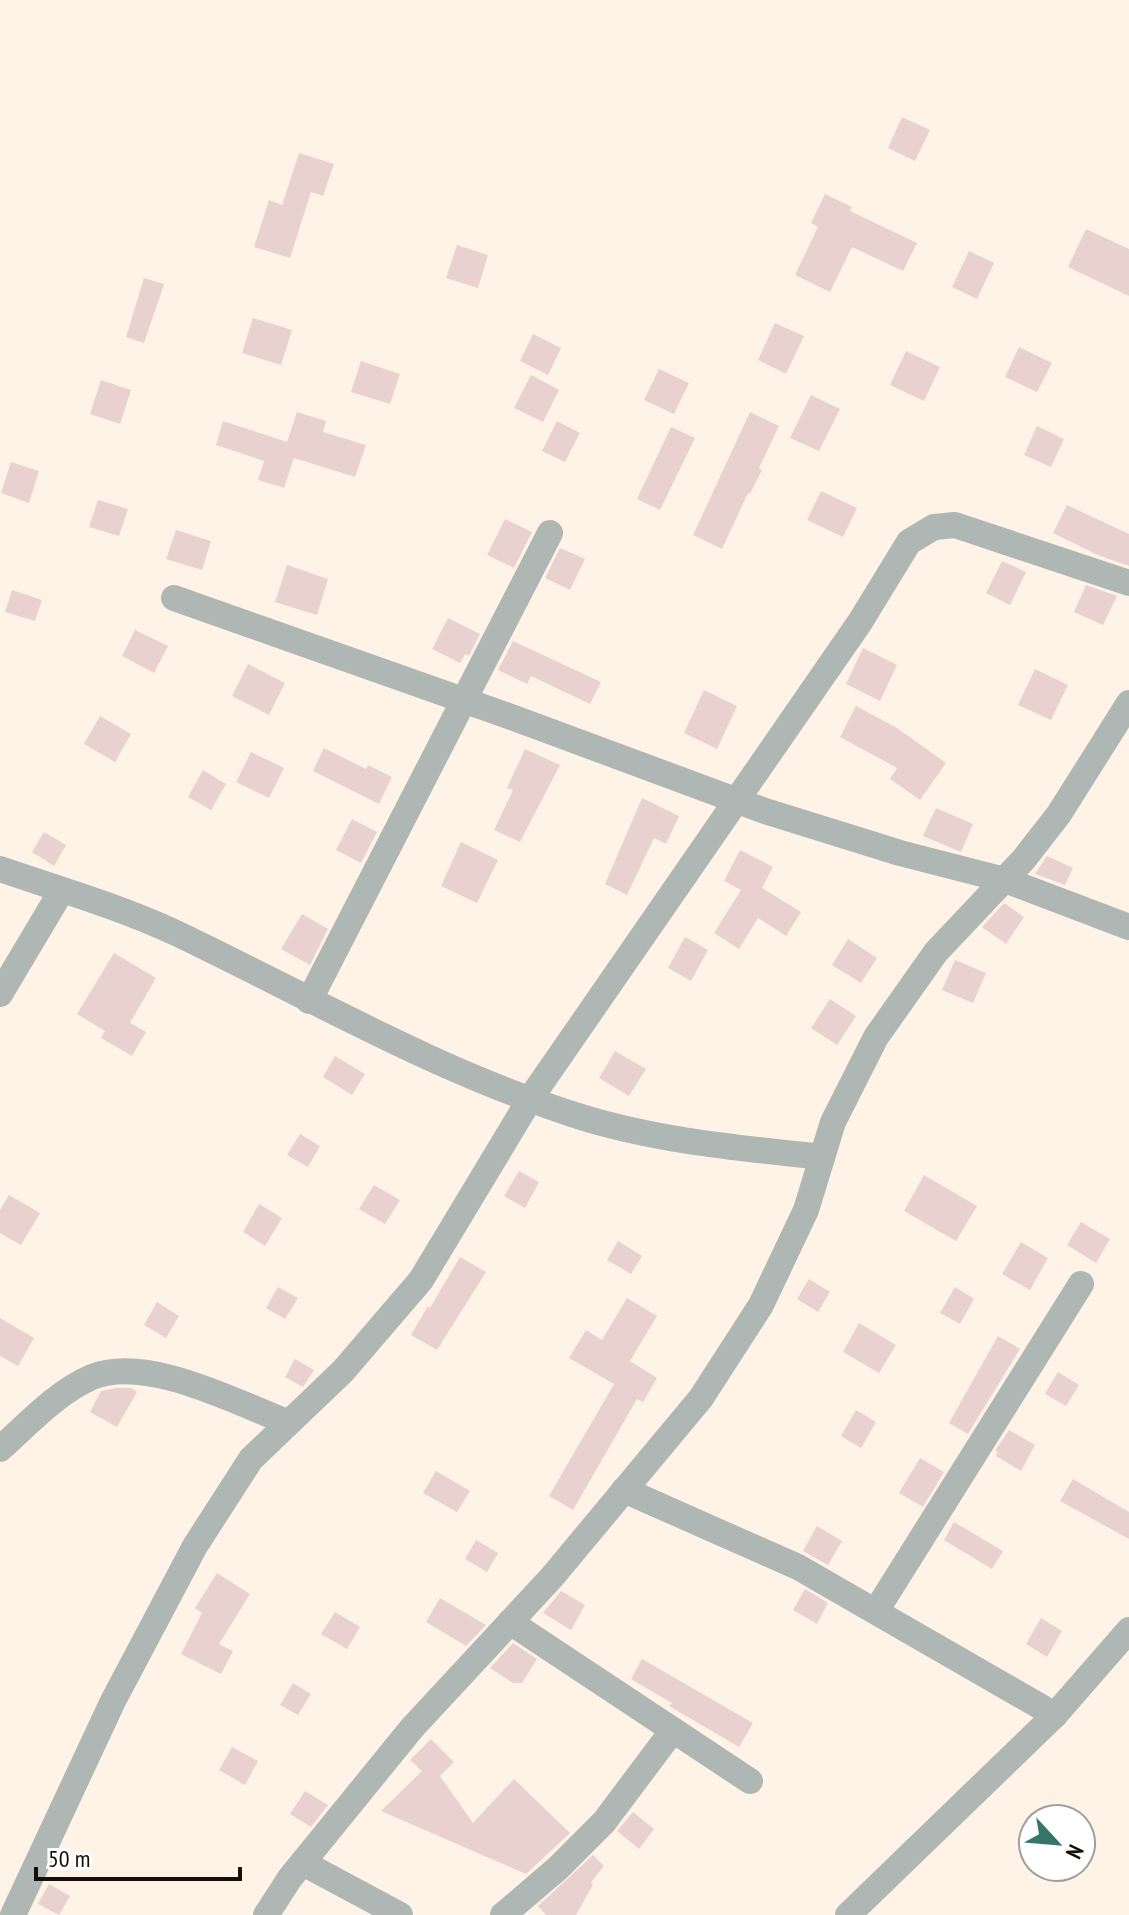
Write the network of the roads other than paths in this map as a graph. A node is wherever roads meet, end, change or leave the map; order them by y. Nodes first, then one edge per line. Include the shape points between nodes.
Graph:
1 (550, 533) dead end
2 (1129, 583) edge
3 (174, 598) dead end
4 (463, 699) junction
5 (1129, 703) edge
6 (737, 800) junction
7 (0, 869) edge
8 (1005, 880) junction
9 (62, 890) junction
10 (1129, 927) edge
11 (0, 994) edge
12 (309, 1001) junction
13 (530, 1099) junction
14 (822, 1157) junction
15 (1081, 1284) dead end
16 (287, 1422) junction
17 (0, 1449) edge
18 (624, 1490) junction
19 (876, 1611) junction
20 (510, 1622) junction
21 (1129, 1630) edge
22 (1055, 1715) junction
23 (673, 1730) junction
24 (750, 1781) dead end
25 (303, 1863) junction
26 (13, 1915) edge
27 (266, 1915) edge
28 (400, 1915) edge
29 (503, 1915) edge
30 (848, 1915) edge

1 - 4 street
2 - 6 street via 955,525 934,527 909,542
3 - 4 street
4 - 6 street
4 - 12 street
5 - 8 street via 1059,814
6 - 8 street via 900,853
6 - 13 street
7 - 9 street
8 - 10 street
8 - 14 street via 936,952 876,1037 833,1122
9 - 11 street
9 - 12 street via 173,932
12 - 13 street via 446,1067
13 - 14 street via 635,1132
13 - 16 street via 421,1280 343,1371
14 - 18 street via 806,1210 761,1305 701,1398
15 - 19 street
16 - 17 street via 168,1375 126,1371 93,1377 57,1398
16 - 26 street via 251,1459 195,1546 113,1701
18 - 19 street via 798,1567
18 - 20 street
19 - 22 street
20 - 23 street
20 - 25 street via 412,1728
21 - 22 street
22 - 30 street
23 - 24 street
23 - 29 street via 604,1822
25 - 27 street
25 - 28 street

